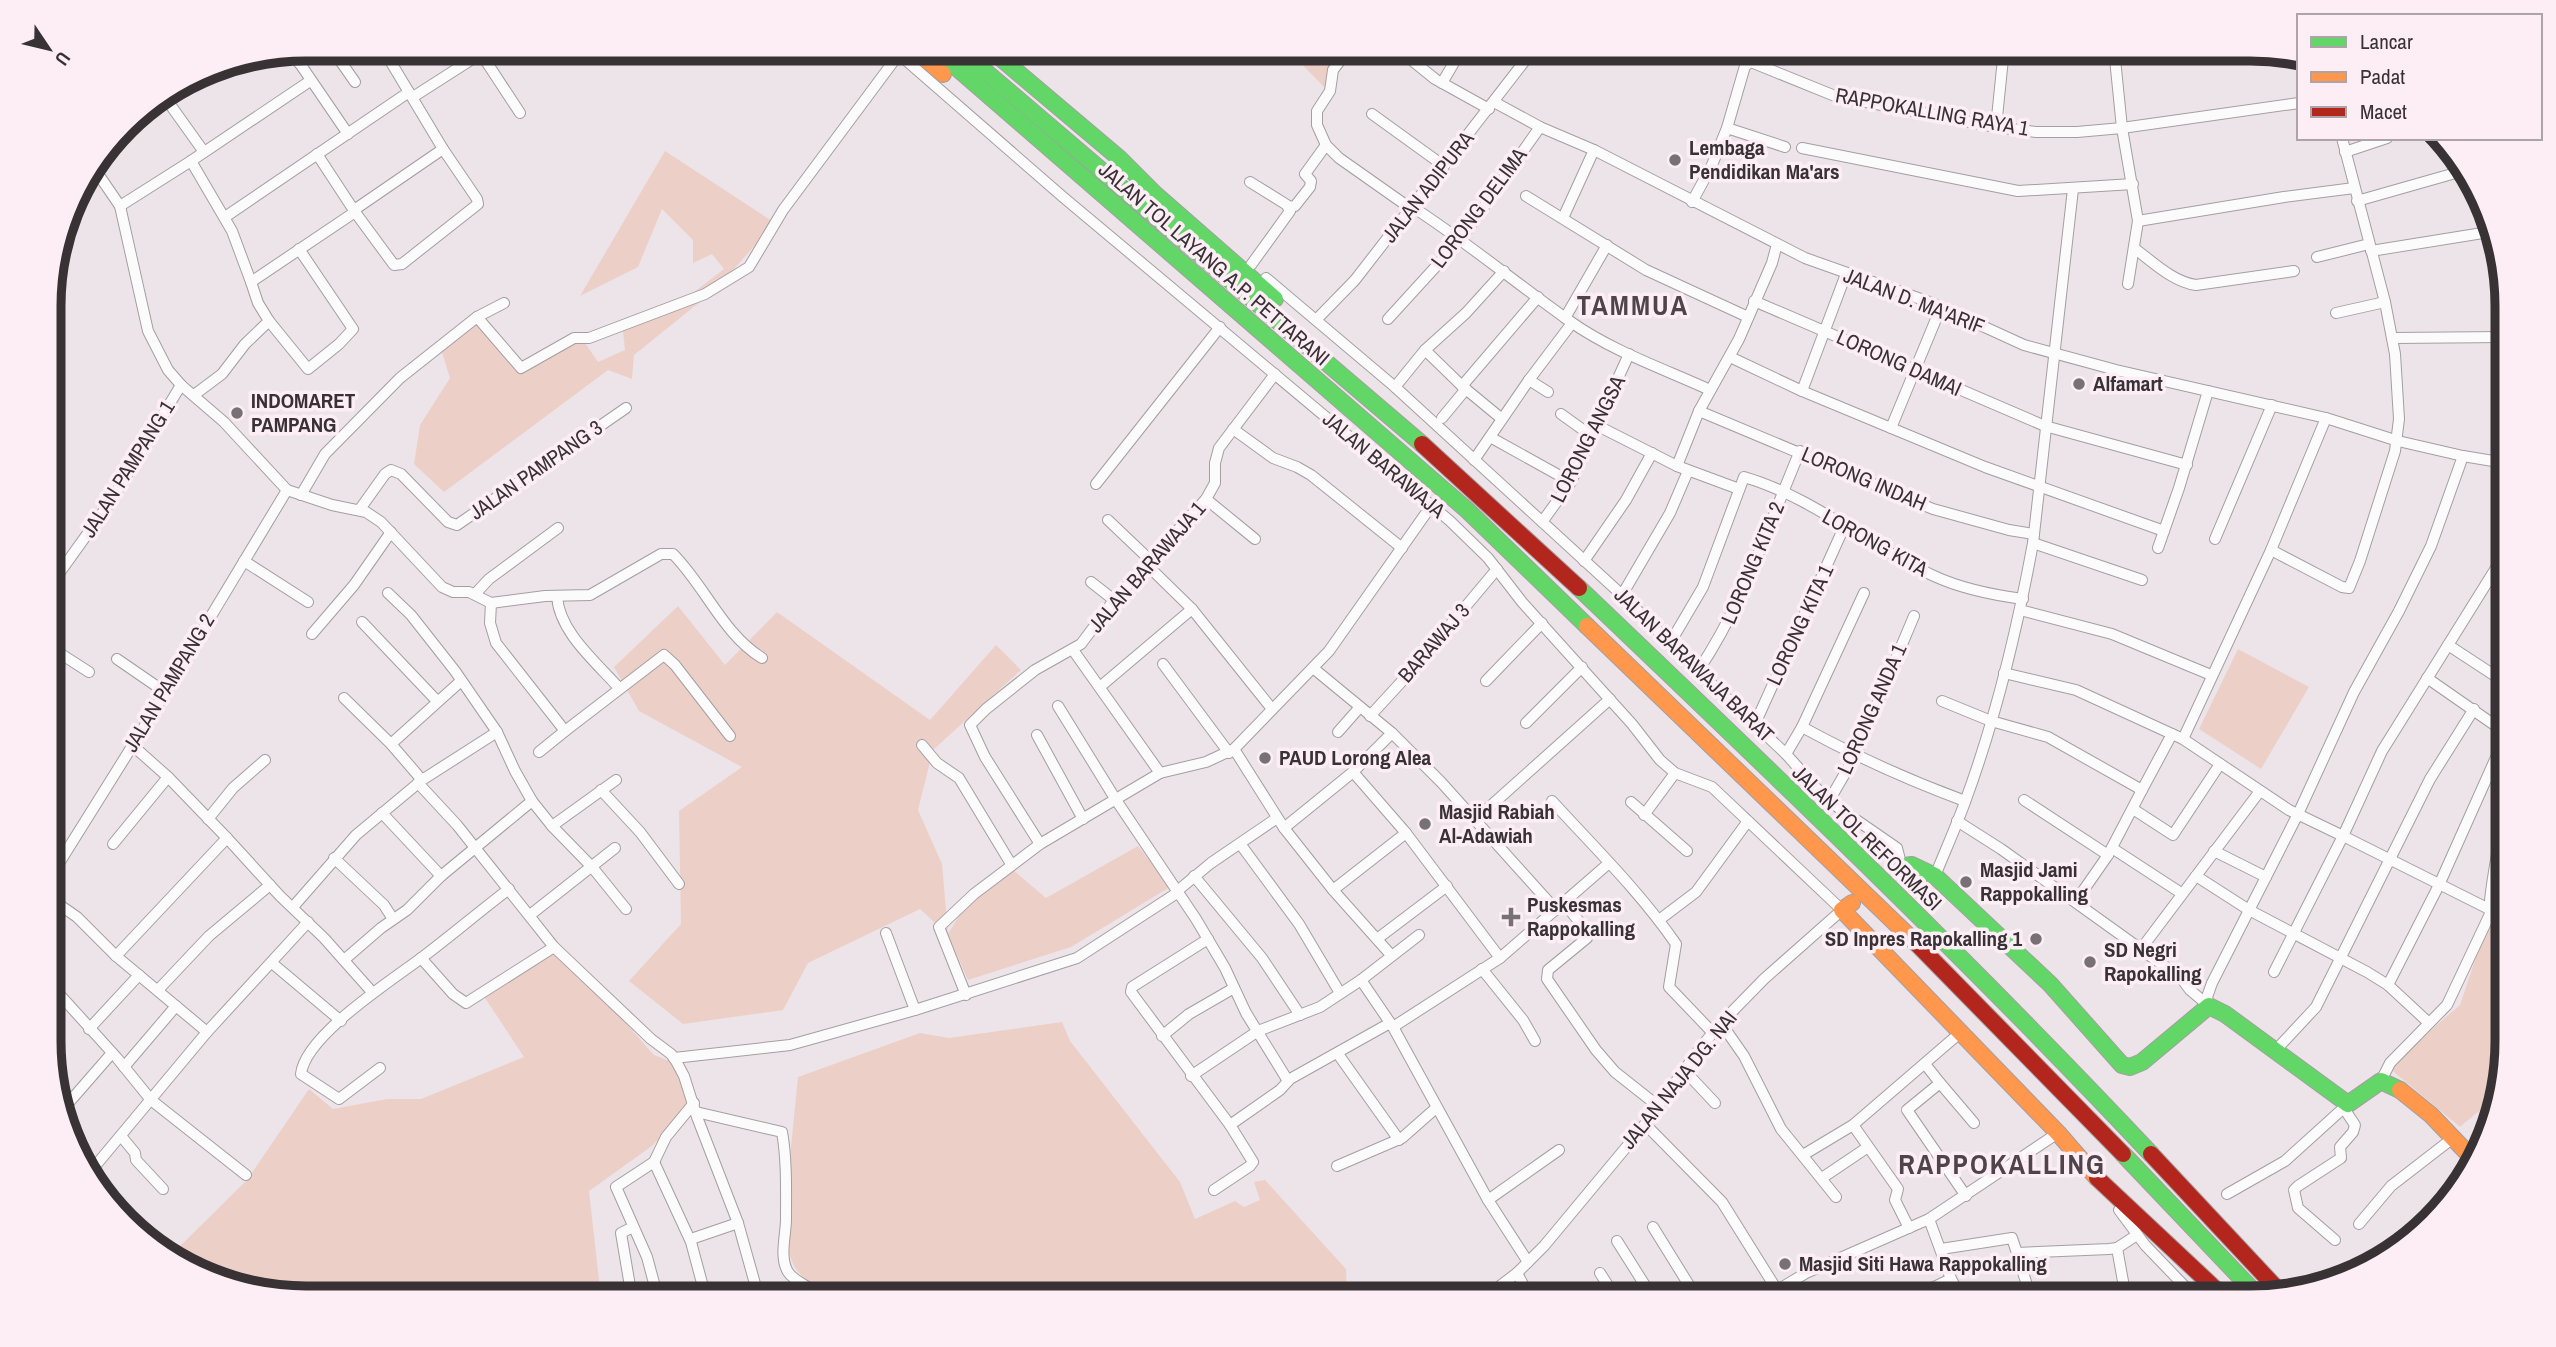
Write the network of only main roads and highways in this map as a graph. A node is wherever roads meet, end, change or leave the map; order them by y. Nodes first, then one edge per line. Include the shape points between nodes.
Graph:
1 (915, 62) edge
2 (949, 62) edge
3 (974, 62) edge
4 (1005, 62) edge
5 (1360, 418) junction
6 (1406, 429) joint
7 (1494, 508) junction
8 (1467, 510) joint
9 (1899, 865) road end
10 (1847, 907) road end
11 (2467, 1153) edge
12 (2273, 1284) edge
13 (2211, 1285) edge
14 (2248, 1285) edge

1 - 5 main road
2 - 5 main road, JALAN TOL LAYANG A.P. PETTARANI
3 - 6 main road, JALAN TOL LAYANG A.P. PETTARANI
4 - 7 main road via 1119,158 1405,417
5 - 8 main road, JALAN TOL LAYANG A.P. PETTARANI
6 - 7 main road, JALAN TOL REFORMASI
7 - 12 main road, JALAN TOL REFORMASI via 1917,916 2073,1072
8 - 14 main road, JALAN TOL REFORMASI via 1908,935
9 - 11 main road via 1920,867 1935,876 2050,984 2122,1065 2130,1068 2142,1062 2209,1006 2345,1105 2381,1082 2392,1084
10 - 13 main road via 2097,1178

